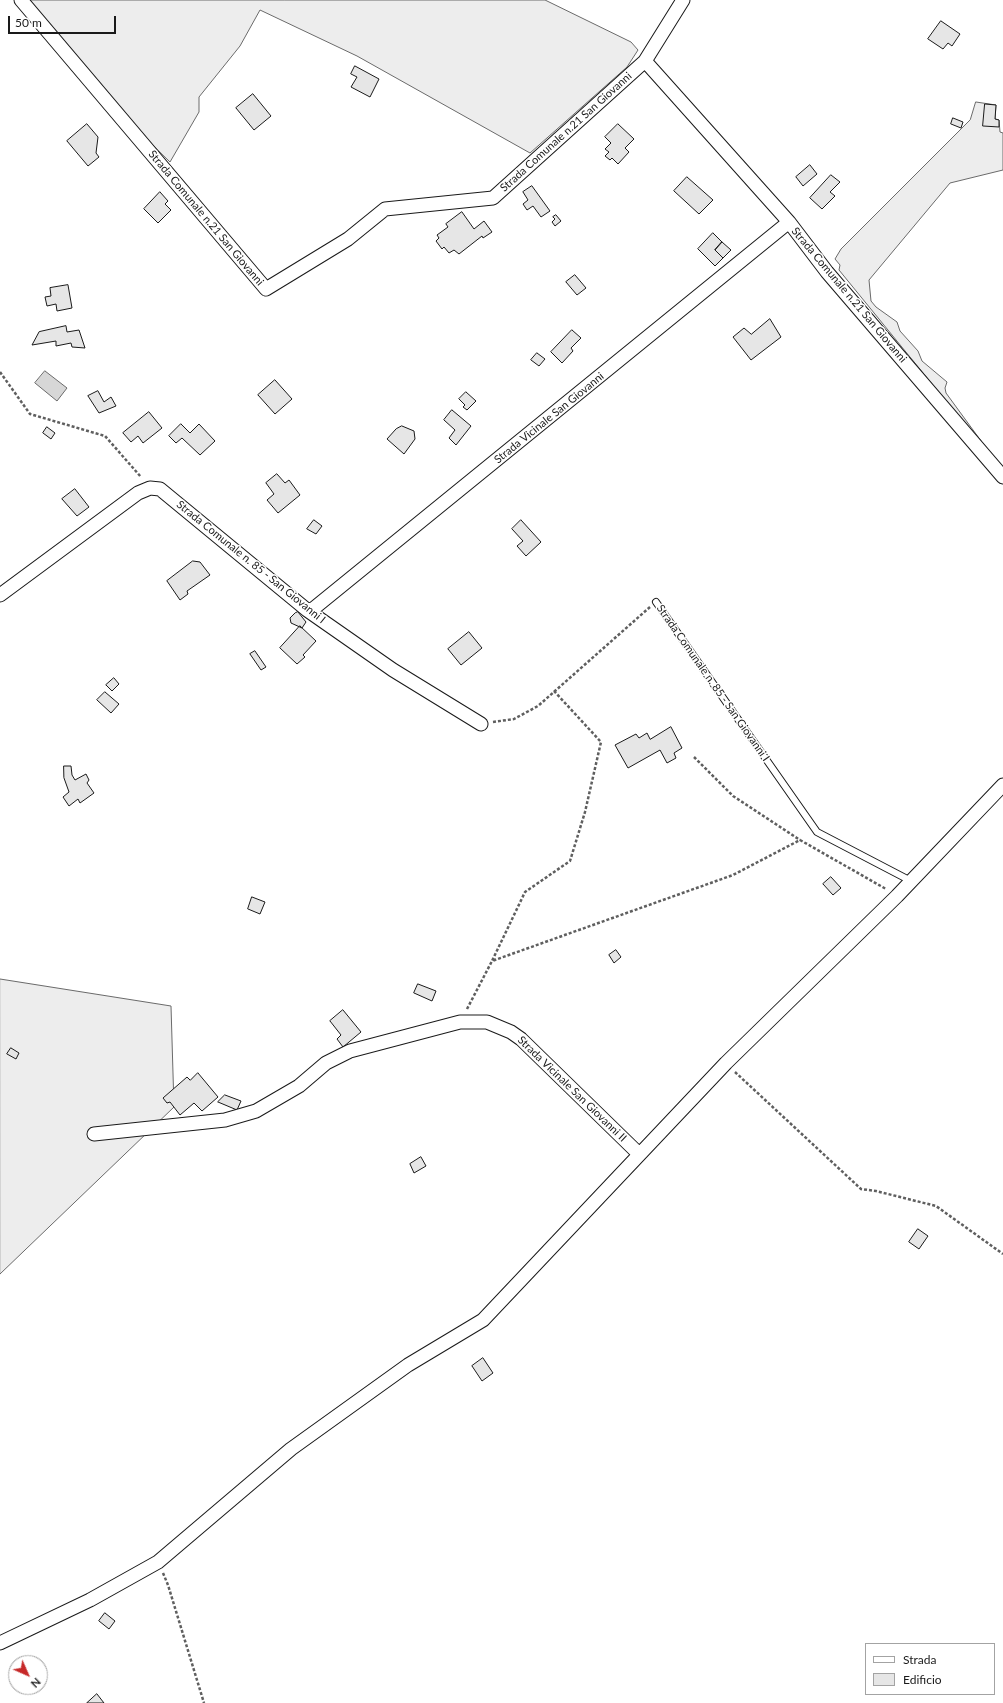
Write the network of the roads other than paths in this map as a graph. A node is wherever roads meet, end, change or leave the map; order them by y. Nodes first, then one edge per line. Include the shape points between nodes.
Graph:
1 (21, 0) edge
2 (683, 0) edge
3 (645, 61) junction
4 (789, 222) junction
5 (1003, 477) edge
6 (0, 595) edge
7 (656, 602) road end
8 (307, 610) junction
9 (481, 724) road end
10 (1003, 785) edge
11 (911, 881) junction
12 (94, 1134) dead end
13 (639, 1154) junction
14 (0, 1643) edge

1 - 3 street, Strada Comunale n.21 San Giovanni via 266,289 348,239 385,209 493,198
2 - 3 street, Strada Comunale n.21 San Giovanni
3 - 4 street, Strada Comunale n.21 San Giovanni
4 - 5 street, Strada Comunale n.21 San Giovanni via 833,278
4 - 8 street, Strada Vicinale San Giovanni via 314,609
6 - 8 street, Strada Comunale n. 85 - San Giovanni I via 138,493 150,488 160,489
7 - 11 lane, Strada Comunale n. 85 - San Giovanni I via 817,832
8 - 9 street, Strada Comunale n. 85 - San Giovanni I via 393,670
10 - 11 street
11 - 13 street via 726,1063
12 - 13 street, Strada Vicinale San Giovanni II via 225,1120 256,1111 299,1086 326,1063 350,1052 460,1022 487,1022 521,1039
13 - 14 street via 483,1320 408,1365 291,1448 158,1562 90,1600

